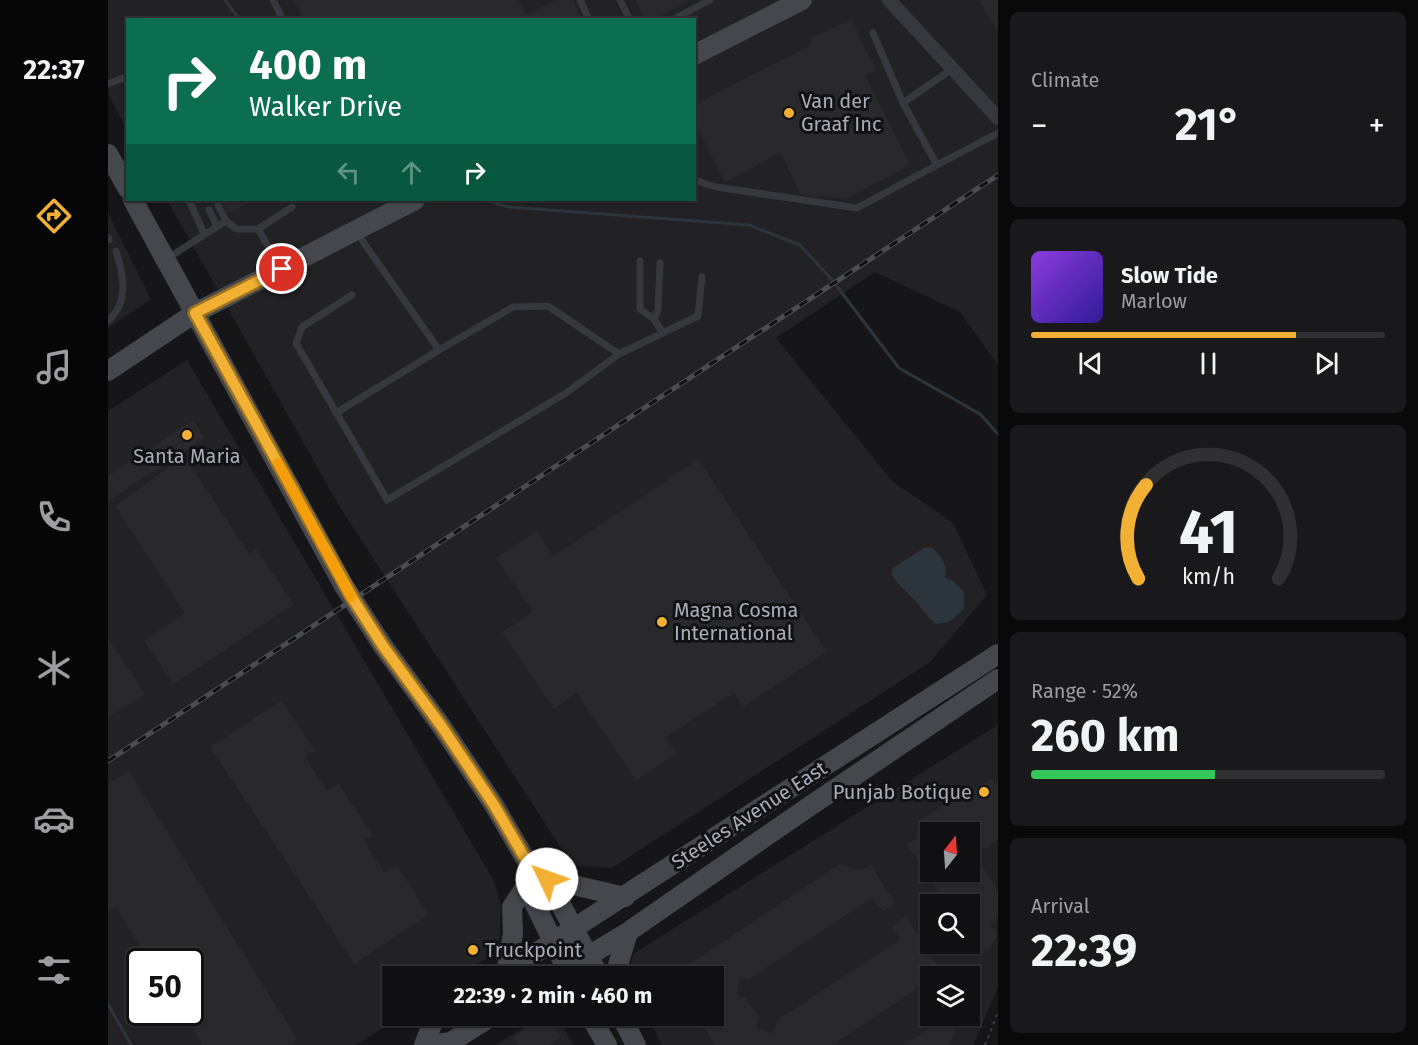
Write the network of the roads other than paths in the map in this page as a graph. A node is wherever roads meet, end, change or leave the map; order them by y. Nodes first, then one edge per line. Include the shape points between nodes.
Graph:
1 (273, 0) edge
2 (580, 0) edge
3 (620, 0) edge
4 (710, 0) edge
5 (802, 0) edge
6 (889, 0) edge
7 (282, 18) edge
8 (588, 18) edge
9 (629, 18) edge
10 (676, 18) edge
11 (873, 33) dead end
12 (696, 53) edge
13 (952, 69) junction
14 (126, 77) edge
15 (108, 84) edge
16 (903, 103) junction
17 (998, 118) edge
18 (998, 133) edge
19 (108, 154) edge
20 (937, 165) junction
21 (696, 181) edge
22 (126, 186) edge
23 (134, 201) edge
24 (189, 201) edge
25 (414, 201) edge
26 (219, 205) dead end
27 (292, 207) dead end
28 (209, 210) dead end
29 (226, 221) junction
30 (217, 226) junction
31 (258, 229) junction
32 (356, 230) junction
33 (204, 234) junction
34 (116, 251) dead end
35 (166, 259) junction
36 (640, 261) dead end
37 (660, 263) dead end
38 (282, 269) junction
39 (702, 277) dead end
40 (352, 295) dead end
41 (195, 313) junction
42 (654, 318) junction
43 (108, 321) edge
44 (663, 333) junction
45 (438, 350) junction
46 (619, 354) junction
47 (108, 371) edge
48 (336, 413) junction
49 (998, 654) edge
50 (998, 679) edge
51 (529, 865) junction
52 (547, 879) junction
53 (525, 886) junction
54 (625, 897) junction
55 (574, 929) junction
56 (627, 932) junction
57 (553, 943) junction
58 (589, 956) junction
59 (505, 966) edge
60 (516, 966) edge
61 (561, 966) edge
62 (575, 966) edge
63 (594, 966) edge
64 (618, 966) edge
65 (431, 1026) edge
66 (476, 1026) edge
67 (596, 1026) edge
68 (627, 1026) edge
69 (424, 1045) edge
70 (432, 1045) edge
71 (607, 1045) edge
72 (636, 1045) edge

1 - 7 lane
2 - 8 lane
3 - 9 lane
4 - 10 lane
5 - 12 main road
6 - 13 street
11 - 16 lane
13 - 16 lane
13 - 17 street
14 - 15 lane
16 - 20 lane
18 - 20 lane
19 - 22 main road
20 - 21 lane via 857,208
23 - 35 main road
24 - 33 lane
25 - 32 main road
26 - 29 lane
27 - 31 lane
28 - 30 lane
29 - 30 lane
29 - 31 lane via 236,229
30 - 33 lane
31 - 38 lane
32 - 38 main road
32 - 45 lane
33 - 35 lane
34 - 43 lane via 123,298
35 - 41 main road
36 - 42 lane via 640,309
37 - 42 lane via 658,310
38 - 41 main road
39 - 44 lane via 698,316
40 - 48 lane via 302,327 296,343
41 - 47 main road
41 - 51 main road via 344,586 488,795
42 - 44 lane
44 - 46 lane
45 - 46 lane via 513,307 548,306
45 - 48 lane
46 - 48 lane via 566,393 387,500
49 - 54 main road, Steeles Avenue East
50 - 56 main road, Steeles Avenue East
51 - 52 main road
51 - 53 main road
52 - 54 main road
52 - 55 main road
53 - 57 main road
53 - 59 main road via 512,907 513,934
54 - 55 main road, Steeles Avenue East
55 - 57 main road, Steeles Avenue East
55 - 58 main road
56 - 58 main road, Steeles Avenue East
56 - 64 main road
57 - 60 main road, Steeles Avenue East
57 - 61 main road
58 - 62 main road, Steeles Avenue East
58 - 63 main road
65 - 69 main road
66 - 70 main road via 451,1042
67 - 71 main road
68 - 72 main road

